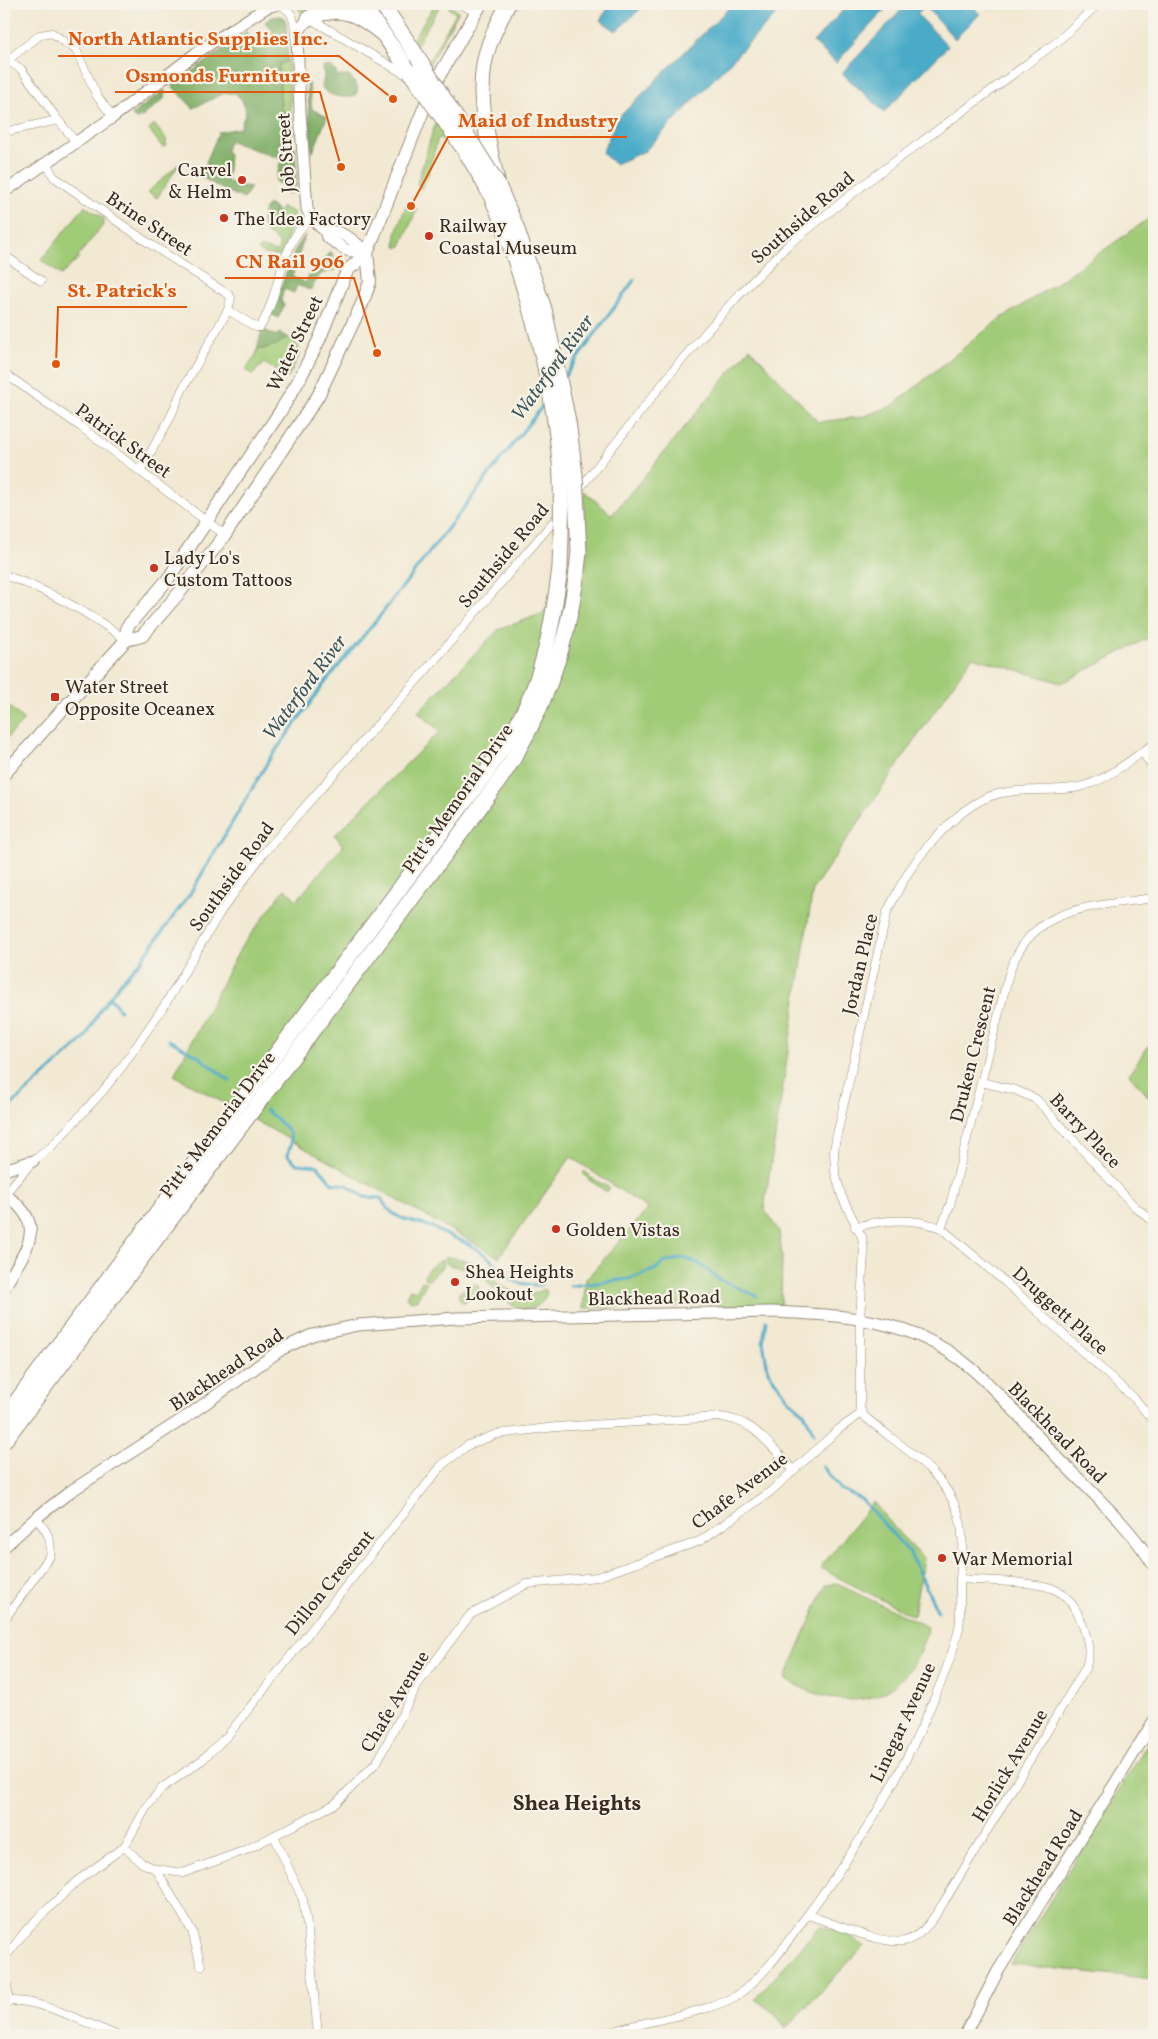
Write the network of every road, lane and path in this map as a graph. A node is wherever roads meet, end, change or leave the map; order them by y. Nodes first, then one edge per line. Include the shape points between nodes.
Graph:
1 (362, 4) edge
2 (383, 4) edge
3 (461, 4) edge
4 (508, 4) edge
5 (1098, 4) edge
6 (273, 5) edge
7 (478, 8) edge
8 (309, 18) junction
9 (384, 34) junction
10 (297, 37) junction
11 (6, 59) edge
12 (432, 88) junction
13 (113, 117) junction
14 (58, 120) junction
15 (4, 132) edge
16 (76, 142) junction
17 (46, 164) junction
18 (497, 183) junction
19 (4, 192) edge
20 (311, 218) junction
21 (367, 253) junction
22 (4, 255) edge
23 (41, 281) dead end
24 (228, 310) junction
25 (4, 373) edge
26 (140, 471) junction
27 (206, 520) junction
28 (225, 535) junction
29 (4, 575) edge
30 (126, 640) junction
31 (1154, 744) edge
32 (1142, 752) junction
33 (1154, 768) edge
34 (4, 774) edge
35 (1154, 898) edge
36 (982, 1082) junction
37 (33, 1161) junction
38 (4, 1170) edge
39 (4, 1195) edge
40 (1154, 1222) edge
41 (856, 1227) junction
42 (941, 1228) junction
43 (4, 1288) edge
44 (860, 1319) junction
45 (862, 1413) junction
46 (4, 1418) edge
47 (1154, 1422) edge
48 (4, 1442) edge
49 (793, 1470) junction
50 (36, 1518) junction
51 (4, 1547) edge
52 (1154, 1566) edge
53 (960, 1579) junction
54 (4, 1620) edge
55 (1154, 1721) edge
56 (274, 1836) junction
57 (124, 1847) junction
58 (156, 1870) junction
59 (808, 1915) junction
60 (200, 1966) dead end
61 (6, 2001) edge
62 (116, 2035) edge
63 (318, 2035) edge
64 (606, 2035) edge
65 (965, 2035) edge

1 - 9 highway, Pitt's Memorial Drive
2 - 18 highway, Pitt's Memorial Drive, bridge
3 - 7 street
4 - 18 highway via 490,42 482,81 486,131
5 - 37 street, Southside Road via 1058,41 867,182 788,245 737,297 679,362 552,524 263,854 221,911 166,1003 124,1064 51,1147
6 - 10 street, Job Street via 286,7 293,17
6 - 13 main road via 198,51
7 - 12 main road
8 - 9 highway via 331,11 347,12 367,20
8 - 10 main road
8 - 12 street
9 - 46 highway, Pitt's Memorial Drive, bridge via 469,157 489,192 513,254 540,342 560,462 560,568 552,624 537,677 518,724 486,773
10 - 20 main road, Job Street via 305,190
11 - 13 street via 40,35 58,36 76,50 97,96
11 - 14 street via 21,69
12 - 21 main road
13 - 16 main road
14 - 15 street
14 - 16 street
16 - 17 main road
17 - 19 main road
17 - 24 street, Brine Street via 54,176 144,240 229,294 231,303
18 - 48 highway, Pitt's Memorial Drive, bridge via 544,309 558,368 575,475 579,552 576,580 549,687 516,756 467,825
20 - 21 main road via 325,231 336,230 351,238
20 - 24 street via 301,226 260,327
21 - 27 main road, Water Street via 347,271 299,380
21 - 28 main road via 370,282 320,393
22 - 23 street
24 - 26 street
25 - 26 street, Patrick Street
26 - 27 street, Patrick Street
27 - 28 street, Patrick Street
27 - 30 main road, Water Street via 168,580 127,627
28 - 30 main road via 142,636
29 - 30 street via 71,604
30 - 34 main road
31 - 32 street, Jordan Place
32 - 33 street
32 - 41 street, Jordan Place via 1087,784 1010,792 978,802 958,815 929,846 901,884 887,912 834,1151 835,1172 842,1197
35 - 36 street, Druken Crescent via 1068,911 1049,920 1028,937 1010,967
36 - 40 street, Barry Place via 1036,1099 1134,1206
36 - 42 street, Druken Crescent
37 - 38 main road
37 - 39 street, Southside Road
39 - 43 main road via 24,1209 31,1230 28,1246
41 - 42 street via 903,1220 920,1221
41 - 44 street, Jordan Place via 864,1252
42 - 47 street, Druggett Place via 1135,1399
44 - 45 street via 858,1401
44 - 50 main road, Blackhead Road via 770,1312 457,1318 337,1328 282,1349
44 - 52 main road, Blackhead Road via 912,1332 968,1365 1126,1529
45 - 49 street, Chafe Avenue
45 - 53 street, Linegar Avenue via 922,1463 949,1494 958,1514 964,1548
49 - 56 street, Chafe Avenue via 770,1492 700,1541 597,1577 527,1584 470,1615 418,1684 377,1762 335,1804
49 - 57 street, Dillon Crescent via 750,1426 720,1417 556,1427 497,1434 468,1445 442,1465 228,1735 202,1760 157,1794
50 - 51 main road, Blackhead Road
50 - 54 street via 48,1532 50,1556
53 - 59 street, Linegar Avenue via 959,1626 920,1731 868,1827
53 - 59 street, Horlick Avenue via 1043,1586 1061,1593 1074,1607 1086,1634 1089,1653 1086,1667 942,1906 923,1930 908,1940 889,1942
55 - 65 main road, Blackhead Road via 998,1971
56 - 58 street, Chafe Avenue via 183,1873
56 - 63 street via 302,1900
57 - 58 street, Chafe Avenue
57 - 61 street, Dillon Crescent via 90,1870 54,1902 6,1956
58 - 60 street via 192,1931
59 - 64 street, Linegar Avenue via 777,1956 737,1996 720,2005 626,2027
61 - 62 street via 36,2003

